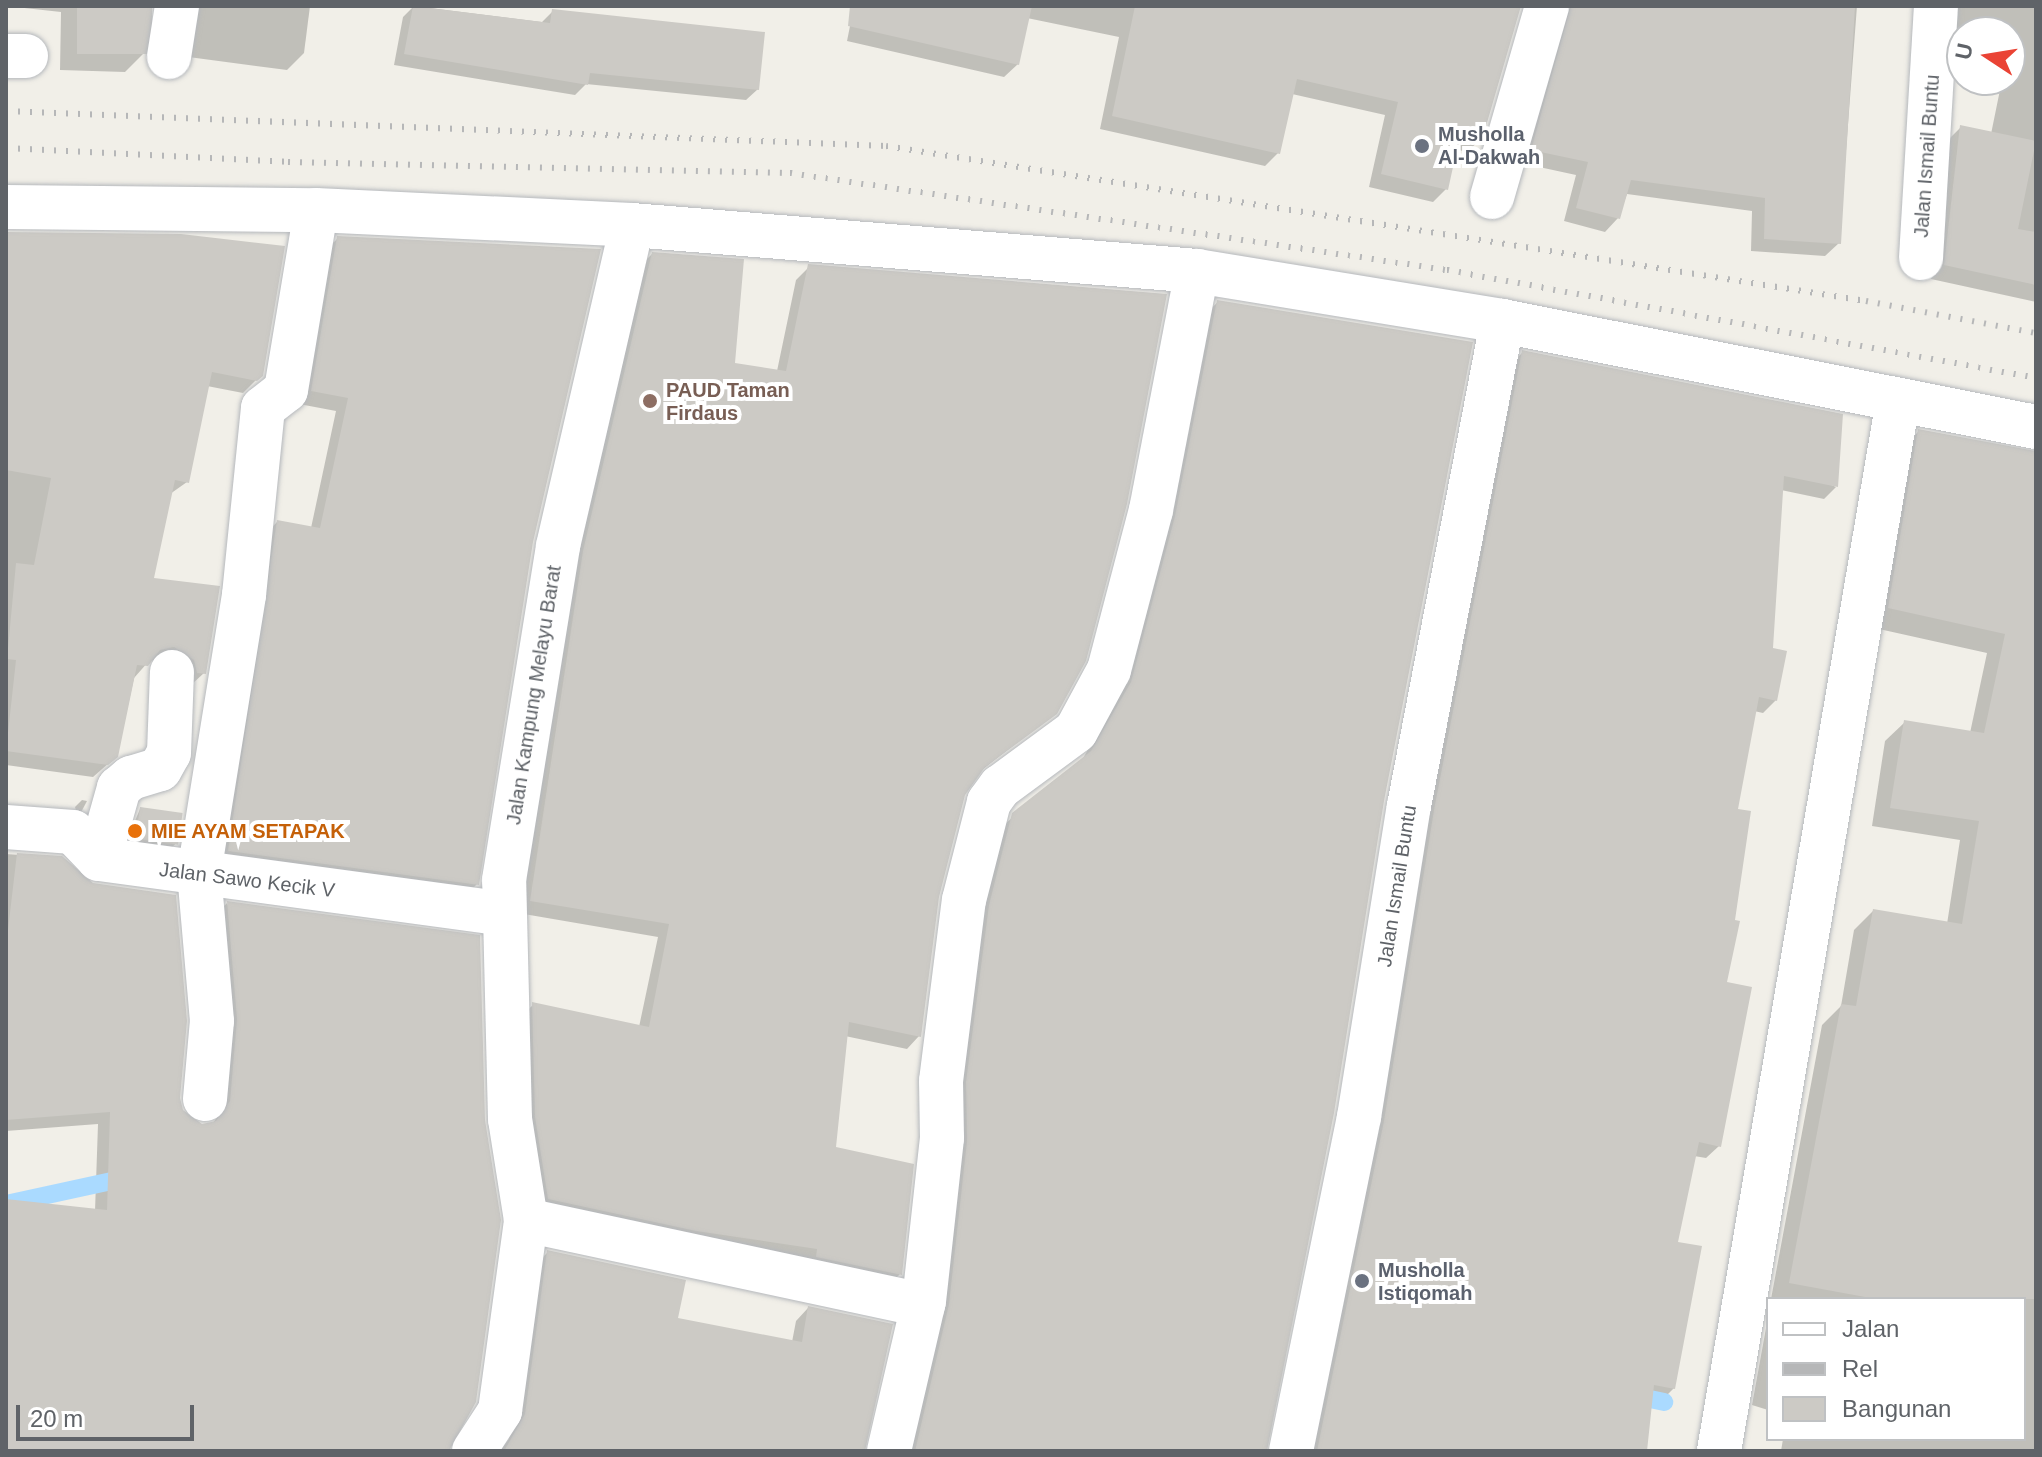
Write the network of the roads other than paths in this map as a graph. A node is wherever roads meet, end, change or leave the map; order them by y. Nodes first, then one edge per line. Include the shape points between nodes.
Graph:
1 (177, 6) edge
2 (1547, 6) edge
3 (1936, 6) edge
4 (169, 57) dead end
5 (1492, 197) dead end
6 (6, 207) edge
7 (316, 210) junction
8 (632, 225) junction
9 (1921, 258) dead end
10 (1197, 271) junction
11 (1502, 321) junction
12 (1898, 400) junction
13 (2036, 427) edge
14 (172, 672) dead end
15 (6, 827) edge
16 (99, 859) junction
17 (199, 873) junction
18 (501, 913) junction
19 (205, 1099) dead end
20 (522, 1201) junction
21 (925, 1291) junction
22 (474, 1451) edge
23 (889, 1451) edge
24 (1291, 1451) edge
25 (1719, 1451) edge

1 - 4 street
2 - 5 street
3 - 9 street, Jalan Ismail Buntu
6 - 7 street
7 - 8 street
7 - 17 street via 286,390 263,408 244,595
8 - 10 street
8 - 18 street, Jalan Kampung Melayu Barat via 558,546
10 - 11 street
10 - 21 street via 1151,510 1109,670 1076,731 1000,787 989,802 964,900 941,1081 942,1138
11 - 12 street
11 - 24 street, Jalan Ismail Buntu via 1409,806 1359,1117
12 - 13 street
12 - 25 street
14 - 16 street via 169,753 160,769 131,778 119,788
15 - 16 street via 73,832
16 - 17 street, Jalan Sawo Kecik V
17 - 18 street, Jalan Sawo Kecik V
17 - 19 street via 212,1021
18 - 20 street, Jalan Kampung Melayu Barat
20 - 21 street
20 - 22 street, Jalan Kampung Melayu Barat via 500,1411
21 - 23 street

